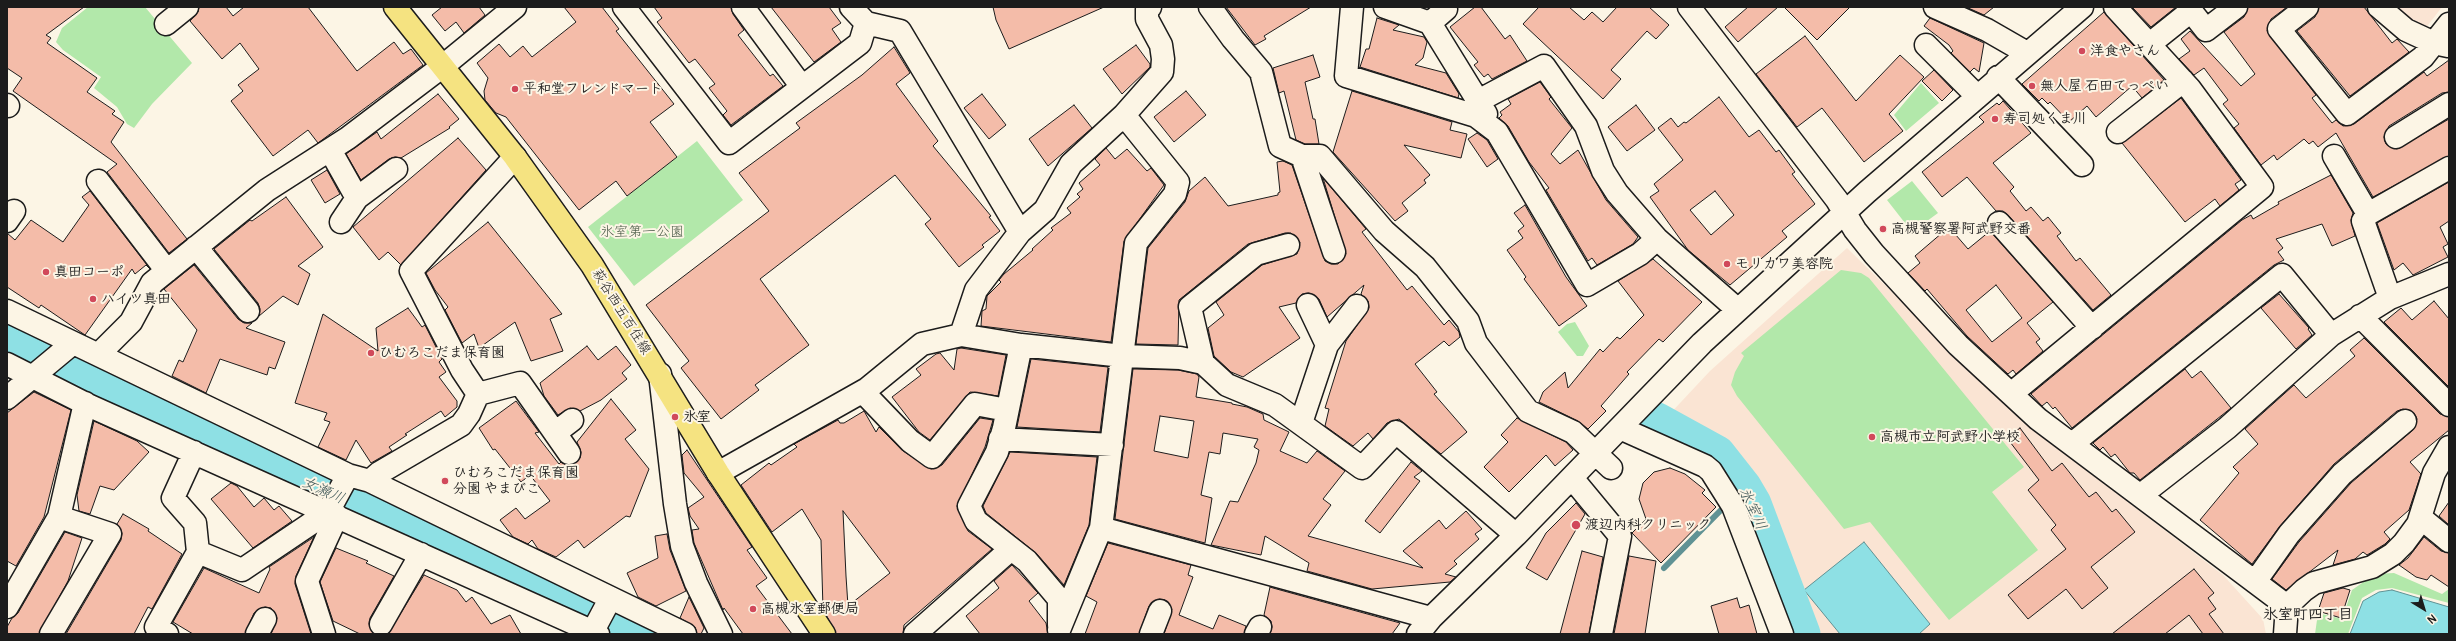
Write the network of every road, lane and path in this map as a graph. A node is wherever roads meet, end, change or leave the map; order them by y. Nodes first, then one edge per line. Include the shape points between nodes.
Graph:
1 (187, 7) edge
2 (395, 7) edge
3 (515, 7) edge
4 (624, 7) edge
5 (743, 7) edge
6 (851, 7) edge
7 (1150, 7) edge
8 (1210, 7) edge
9 (1352, 7) edge
10 (1384, 7) edge
11 (1444, 7) edge
12 (1689, 7) edge
13 (1935, 7) edge
14 (2082, 7) edge
15 (2115, 7) edge
16 (2236, 7) edge
17 (2307, 7) edge
18 (2378, 7) edge
19 (866, 23) junction
20 (1430, 23) junction
21 (166, 24) dead end
22 (2449, 24) edge
23 (2150, 43) junction
24 (1926, 45) dead end
25 (2441, 45) edge
26 (2028, 53) junction
27 (443, 66) junction
28 (1998, 77) junction
29 (2183, 81) junction
30 (802, 87) junction
31 (1977, 96) junction
32 (1478, 101) junction
33 (2449, 104) edge
34 (1124, 115) junction
35 (1497, 132) junction
36 (2118, 132) dead end
37 (2396, 137) dead end
38 (330, 150) junction
39 (1302, 156) junction
40 (2334, 156) dead end
41 (515, 157) junction
42 (2082, 165) dead end
43 (2449, 168) edge
44 (396, 169) dead end
45 (98, 181) dead end
46 (356, 198) junction
47 (1844, 213) junction
48 (2368, 214) junction
49 (341, 222) dead end
50 (1999, 223) dead end
51 (1020, 232) junction
52 (1657, 240) junction
53 (1288, 245) dead end
54 (196, 247) junction
55 (1334, 252) dead end
56 (167, 270) junction
57 (2446, 281) edge
58 (2390, 298) junction
59 (1308, 305) dead end
60 (1357, 306) dead end
61 (1738, 310) junction
62 (7, 311) edge
63 (248, 312) dead end
64 (2360, 316) junction
65 (2092, 328) junction
66 (961, 335) junction
67 (2331, 335) junction
68 (70, 345) junction
69 (1021, 345) junction
70 (1327, 345) junction
71 (99, 354) junction
72 (1123, 356) junction
73 (1203, 363) junction
74 (7, 364) edge
75 (38, 372) junction
76 (660, 374) junction
77 (863, 392) junction
78 (478, 394) junction
79 (2011, 394) junction
80 (7, 398) edge
81 (86, 403) junction
82 (2449, 405) edge
83 (1008, 410) junction
84 (2405, 421) dead end
85 (1301, 423) junction
86 (1620, 428) junction
87 (1000, 439) junction
88 (2072, 444) junction
89 (1112, 445) junction
90 (2449, 447) edge
91 (194, 452) junction
92 (569, 453) dead end
93 (1595, 453) junction
94 (1611, 468) dead end
95 (718, 473) junction
96 (348, 475) junction
97 (1572, 478) junction
98 (370, 481) junction
99 (2142, 495) junction
100 (333, 514) junction
101 (59, 517) junction
102 (2421, 518) junction
103 (1101, 528) junction
104 (1516, 535) junction
105 (2449, 541) edge
106 (1011, 549) junction
107 (198, 552) junction
108 (421, 554) junction
109 (14, 579) edge
110 (2255, 582) junction
111 (610, 599) junction
112 (2287, 606) junction
113 (7, 607) edge
114 (1160, 611) dead end
115 (381, 624) dead end
116 (1425, 626) edge
117 (585, 631) edge
118 (158, 632) edge
119 (1058, 632) edge
120 (51, 634) edge
121 (324, 634) edge
122 (685, 634) edge
123 (722, 634) edge
124 (824, 634) edge
125 (915, 634) edge
126 (1151, 634) edge
127 (1602, 634) edge
128 (1782, 634) edge
129 (2285, 634) edge

1 - 21 street
2 - 27 main road, 萩谷西五百住線
3 - 27 street
4 - 30 street via 729,143
5 - 30 street
6 - 19 street
7 - 34 street via 1147,19 1161,45 1162,72
8 - 39 street via 1261,72 1280,146
9 - 35 street via 1346,76 1476,116
10 - 20 street
11 - 20 street via 1446,9
12 - 47 street
13 - 26 street via 1987,30
14 - 26 street
15 - 23 street
16 - 23 street via 2206,30 2191,11
17 - 25 street via 2279,29 2347,114
18 - 25 street via 2406,30
19 - 30 street via 860,43
19 - 51 street via 900,31
20 - 32 street
22 - 25 street
23 - 29 street
24 - 31 street
26 - 28 street
27 - 38 street
27 - 41 main road, 萩谷西五百住線
28 - 31 street
28 - 42 street
29 - 36 street
29 - 65 street via 2262,187
31 - 47 street
32 - 35 street
32 - 52 street via 1544,66 1586,126 1603,171 1617,193
33 - 37 street
34 - 51 street via 1071,164 1045,210
34 - 72 street via 1178,182 1175,194 1136,243
35 - 52 street via 1587,285 1640,254
38 - 46 street
38 - 54 street via 267,190
39 - 55 street
39 - 93 street via 1320,156 1384,231 1425,267 1468,321 1476,343 1528,411 1573,432
40 - 48 street
41 - 76 main road, 萩谷西五百住線 via 592,265
41 - 78 street via 410,271 462,370
43 - 48 street
44 - 46 street
45 - 56 street
46 - 49 street
47 - 61 street
47 - 79 street via 1874,254 1958,345
48 - 58 street via 2363,221
50 - 65 street
51 - 66 street via 976,290
52 - 61 street
53 - 73 street via 1256,254 1190,307
54 - 56 street
54 - 63 street
56 - 71 street via 152,283 131,322
57 - 58 street
58 - 64 street
59 - 70 street
60 - 70 street
61 - 86 street via 1702,343
62 - 68 street
64 - 67 street
64 - 82 street
65 - 79 street
66 - 69 street
66 - 77 street via 922,344
67 - 88 street via 2282,275
67 - 99 street via 2227,428
68 - 71 street
68 - 75 street
69 - 72 street
69 - 83 street
70 - 85 street
71 - 96 street
72 - 73 street via 1180,358
72 - 89 street
73 - 85 street via 1227,385 1275,405
74 - 75 street
75 - 80 street
75 - 81 street
76 - 95 main road, 萩谷西五百住線
76 - 123 street via 682,546 696,583
77 - 83 street via 910,441 932,457 975,404
77 - 95 street
78 - 92 street via 520,383 564,427
78 - 98 street via 461,425 379,473
79 - 88 street via 2038,419
81 - 91 street
81 - 101 street
83 - 87 street
84 - 110 street via 2342,474 2289,534
85 - 104 street via 1362,468 1396,432
86 - 93 street
86 - 128 street via 1705,466 1713,473 1733,506
87 - 89 street
87 - 106 street via 997,452 969,506 976,521
88 - 99 street
89 - 103 street
90 - 102 street via 2434,473
91 - 100 street
91 - 107 street via 172,498 195,523
93 - 94 street
93 - 97 street
95 - 124 main road, 萩谷西五百住線
96 - 98 street
96 - 100 street
97 - 104 street
97 - 127 street via 1620,536
98 - 111 street
99 - 110 street
100 - 107 street via 242,570
100 - 108 street
100 - 121 street via 307,581
101 - 109 street
101 - 120 street via 110,534
102 - 105 street
102 - 112 street via 2414,533 2382,561 2314,583
103 - 116 street
103 - 119 street
104 - 116 street
106 - 119 street via 1027,561 1059,599
106 - 125 street
107 - 118 street
108 - 115 street
108 - 117 street
109 - 113 street
110 - 112 street
111 - 117 street
111 - 122 street
112 - 129 street
114 - 126 street

